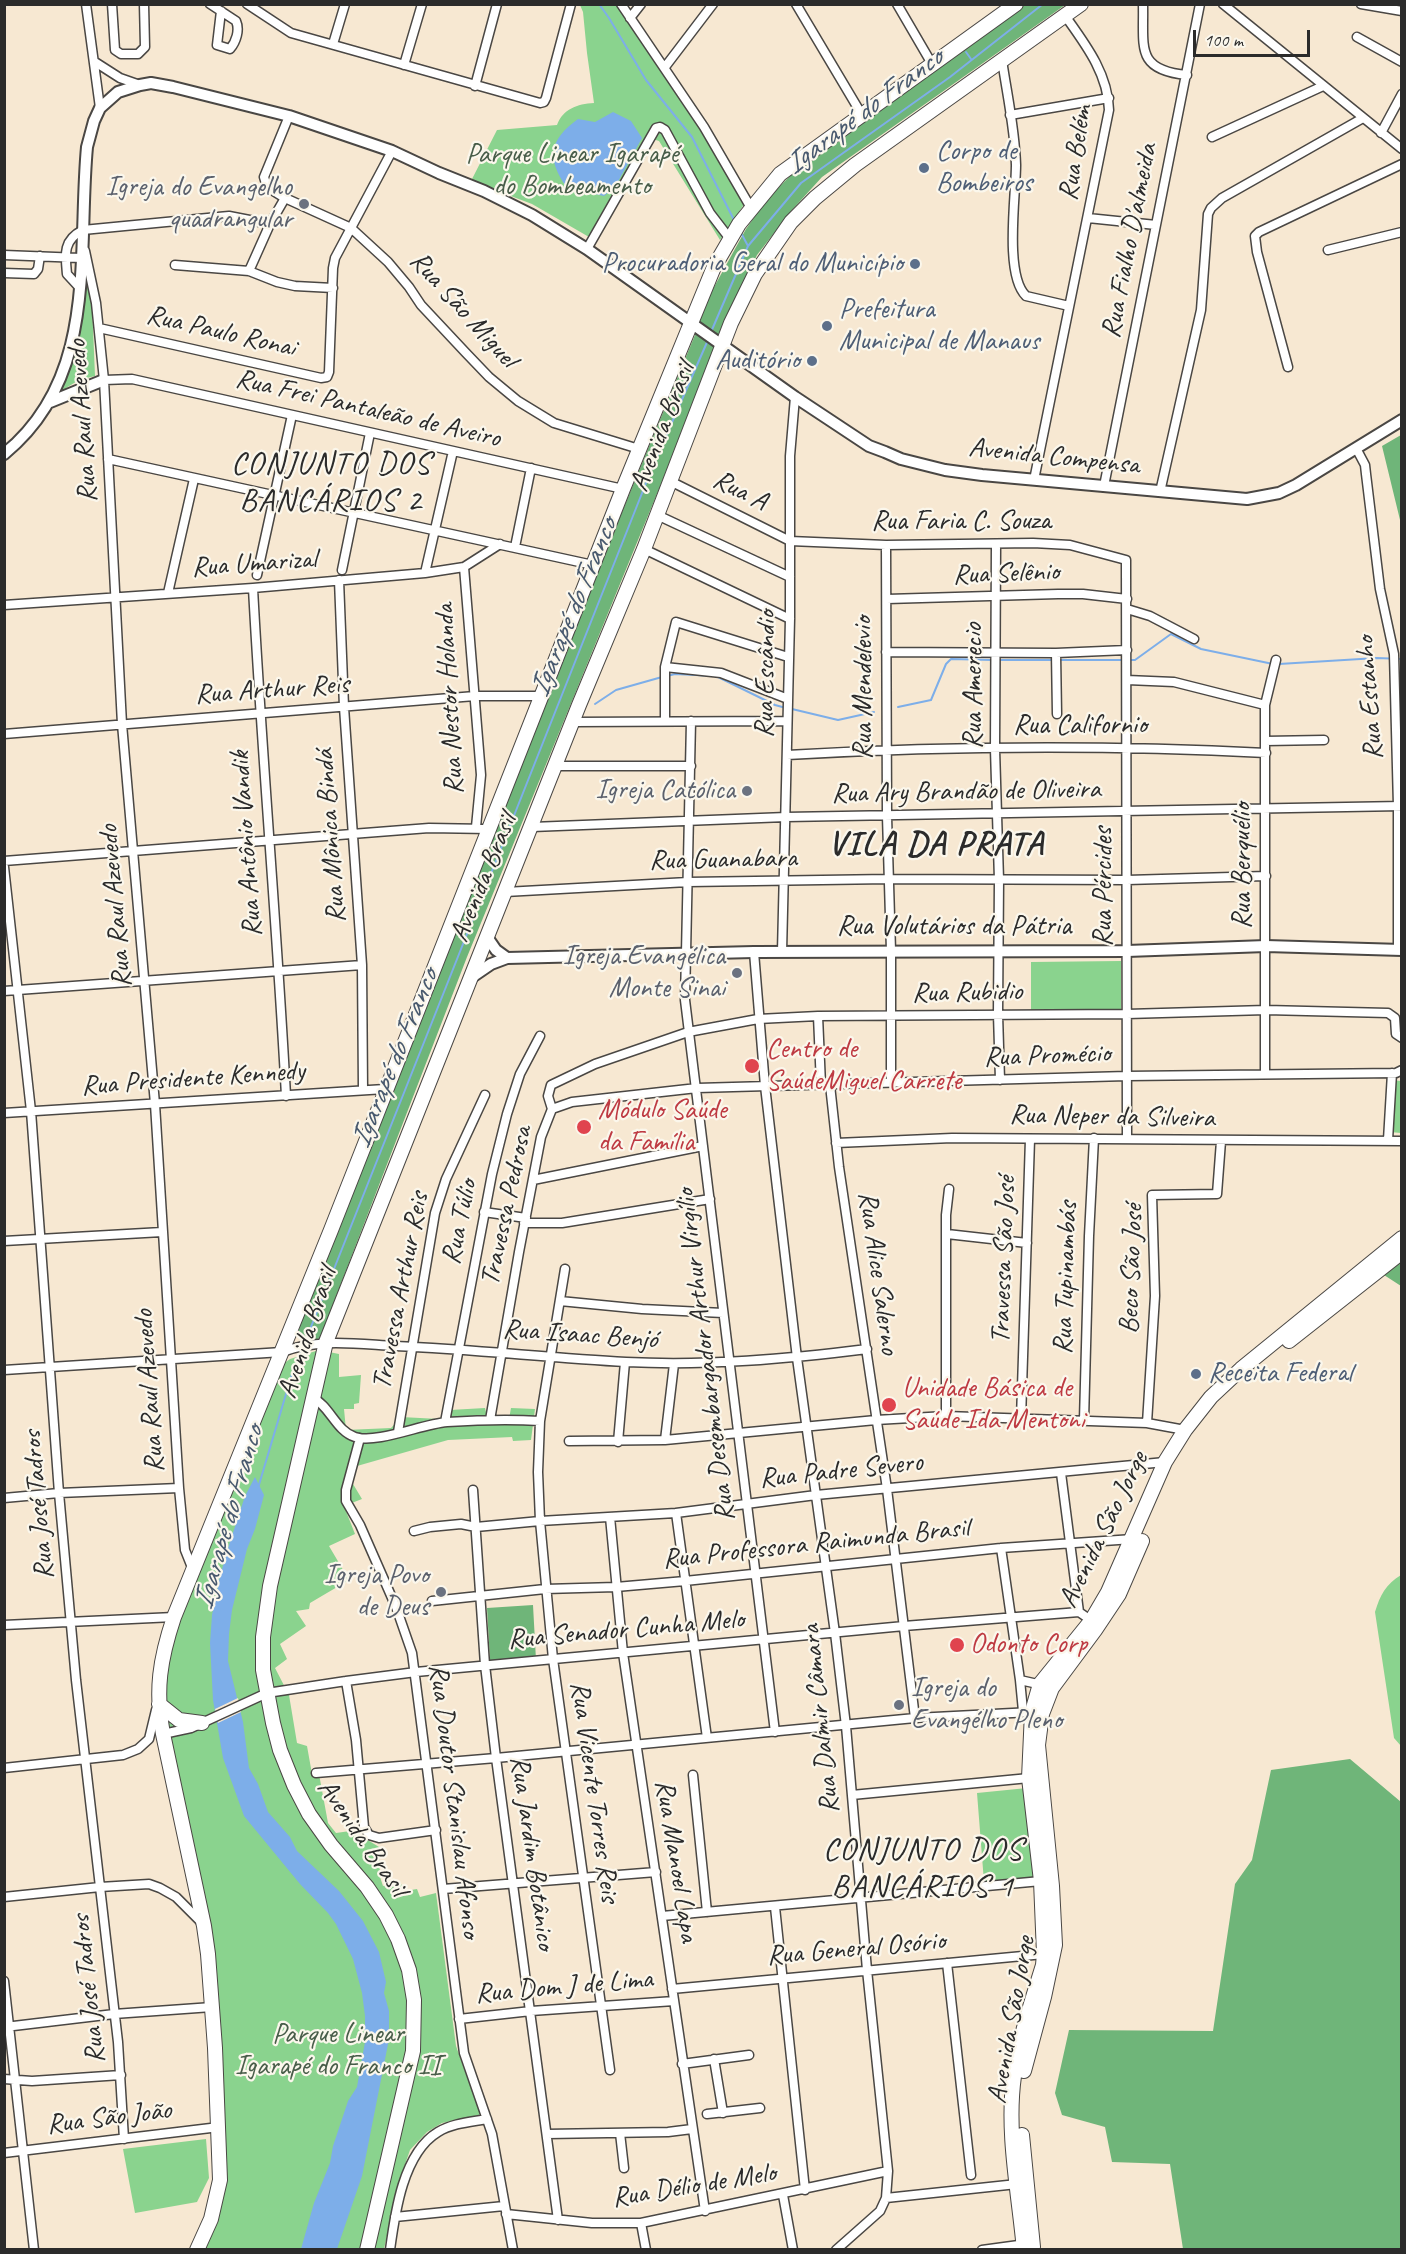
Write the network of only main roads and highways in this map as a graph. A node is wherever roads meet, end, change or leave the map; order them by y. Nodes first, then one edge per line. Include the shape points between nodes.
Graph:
1 (1016, 4) edge
2 (1081, 4) edge
3 (1401, 1238) edge
4 (1401, 1252) edge
5 (1095, 1623) junction
6 (1046, 1686) junction
7 (159, 1704) junction
8 (204, 1721) road end
9 (1028, 2247) edge
10 (196, 2250) edge
11 (367, 2250) edge

1 - 7 main road, Avenida Brasil via 780,174 751,208 714,267 543,696 482,828 285,1350 174,1617 160,1663
2 - 11 main road, Avenida Brasil via 855,165 802,209 755,274 719,344 644,549 322,1343 266,1606 263,1654 280,1750 294,1785 309,1814 386,1915 409,1970 415,2026 412,2062
3 - 5 main road, Avenida São Jorge via 1211,1397 1165,1462
4 - 5 main road, Avenida São Jorge via 1253,1369 1206,1416 1171,1469 1119,1593
5 - 6 main road, Avenida São Jorge
6 - 9 main road, Avenida São Jorge via 1038,1745 1055,1944 1023,2074 1021,2124
6 - 9 main road, Avenida São Jorge via 1027,1711 1044,1954 1014,2076 1012,2113 1017,2184
7 - 8 main road via 178,1720
7 - 10 main road, Avenida Brasil via 204,1926 212,2007 221,2158 219,2190

